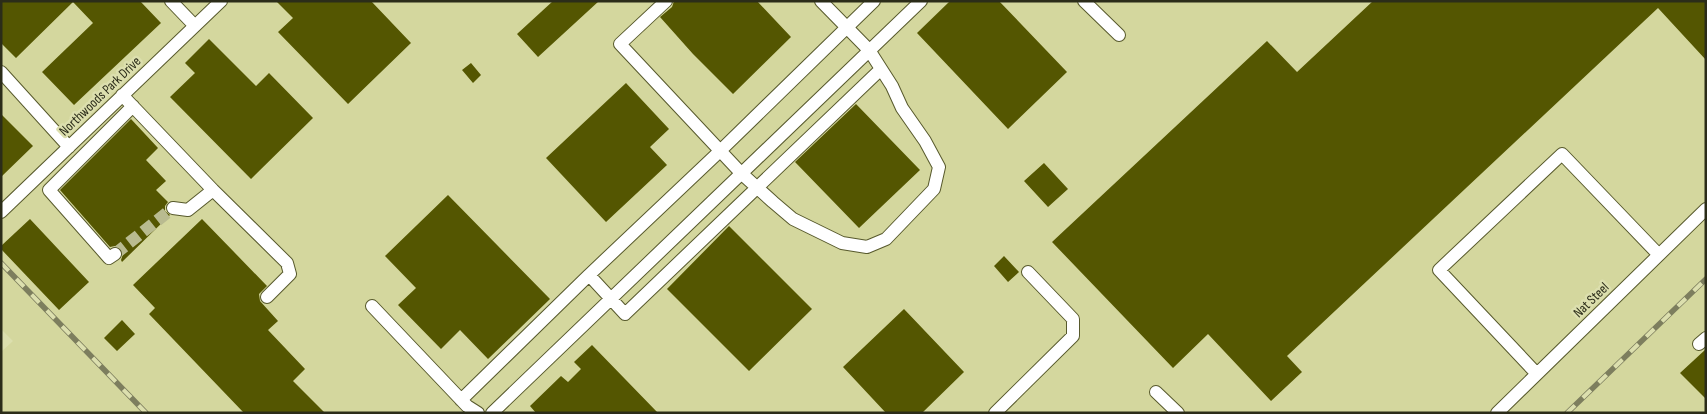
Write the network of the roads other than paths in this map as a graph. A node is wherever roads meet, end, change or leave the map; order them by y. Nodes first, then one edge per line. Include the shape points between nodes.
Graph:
1 (171, 1) edge
2 (221, 1) edge
3 (666, 1) edge
4 (821, 1) edge
5 (874, 1) edge
6 (921, 1) edge
7 (1084, 1) edge
8 (195, 26) junction
9 (847, 27) junction
10 (1119, 36) dead end
11 (869, 50) junction
12 (881, 69) junction
13 (1, 72) edge
14 (122, 95) junction
15 (133, 106) junction
16 (69, 146) junction
17 (720, 151) junction
18 (741, 173) junction
19 (756, 187) junction
20 (213, 190) junction
21 (173, 208) tunnel mouth
22 (1706, 209) edge
23 (1, 212) edge
24 (115, 254) dead end
25 (1659, 255) junction
26 (1028, 272) dead end
27 (589, 275) junction
28 (267, 297) dead end
29 (611, 298) junction
30 (372, 306) dead end
31 (1537, 374) junction
32 (1156, 392) dead end
33 (461, 400) junction
34 (478, 413) edge
35 (492, 413) edge
36 (995, 413) edge
37 (1178, 413) edge
38 (1497, 413) edge

1 - 8 street
2 - 8 street, Northwoods Park Drive
3 - 17 street via 620,44
4 - 9 street
5 - 9 street
6 - 11 street
7 - 10 street
8 - 14 street, Northwoods Park Drive
9 - 11 street
9 - 17 street
11 - 12 street
11 - 18 street
12 - 19 street
12 - 19 street via 939,167 934,189 886,239 867,247 842,243 793,219
13 - 16 street
14 - 15 street
14 - 16 street, Northwoods Park Drive
15 - 20 street
15 - 24 street via 49,190 110,258
16 - 23 street, Northwoods Park Drive
17 - 18 street
17 - 27 street
18 - 19 street
18 - 29 street
19 - 29 street via 625,314
20 - 21 street via 188,210
20 - 28 street via 287,262 290,274
22 - 25 street, Nat Steel
25 - 31 street, Nat Steel
25 - 31 street via 1562,154 1439,270
26 - 36 street via 1073,319 1073,336
27 - 29 street
27 - 33 street
29 - 35 street
30 - 33 street
31 - 38 street, Nat Steel
32 - 37 street
33 - 34 street

